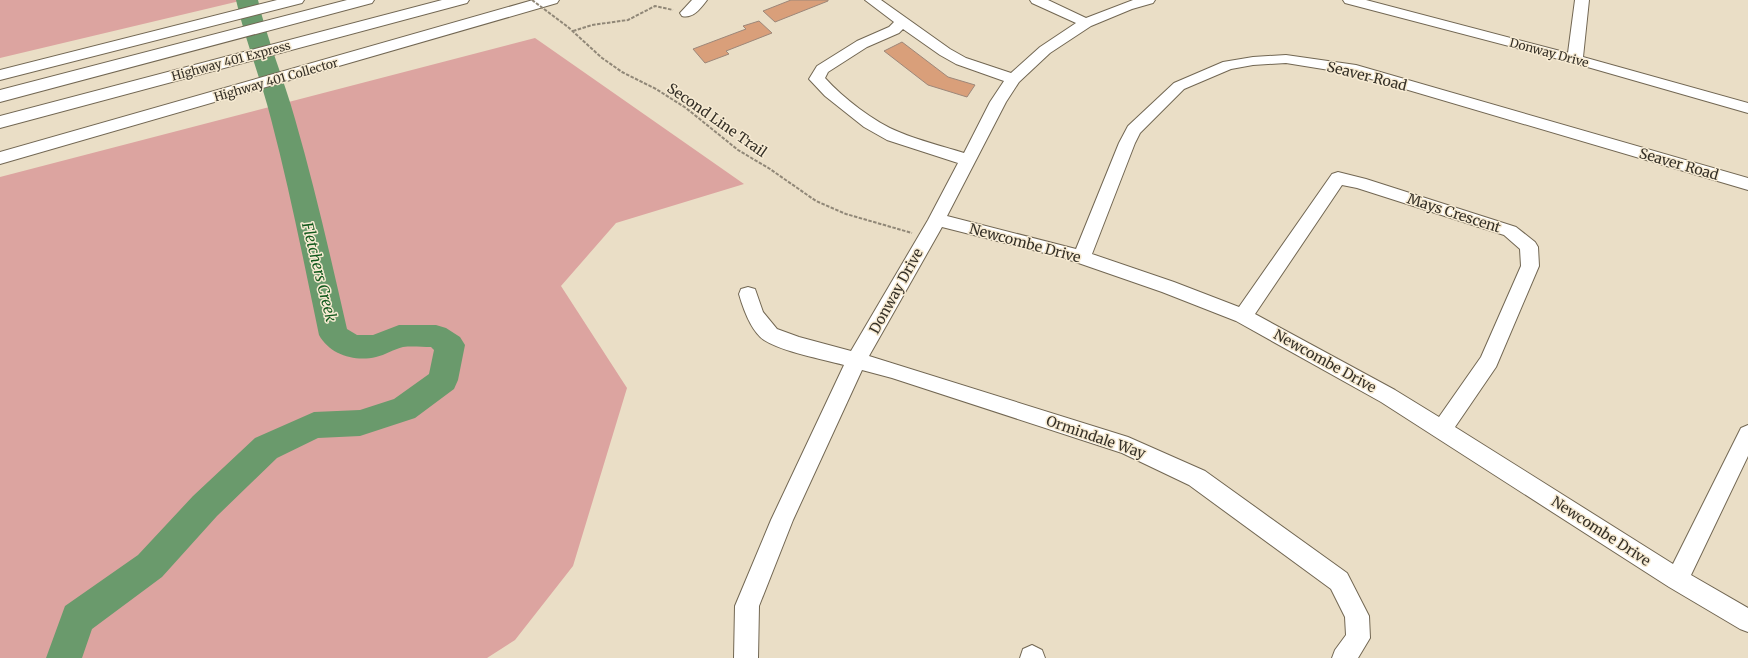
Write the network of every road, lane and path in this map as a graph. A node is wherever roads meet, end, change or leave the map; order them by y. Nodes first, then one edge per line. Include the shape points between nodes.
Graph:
1 (366, 0) edge
2 (461, 0) edge
3 (532, 0) edge
4 (551, 0) edge
5 (700, 0) edge
6 (872, 0) edge
7 (1037, 0) edge
8 (1148, 0) edge
9 (1350, 0) edge
10 (1582, 0) edge
11 (292, 1) edge
12 (1401, 6) edge
13 (687, 13) joint
14 (902, 21) junction
15 (1086, 23) junction
16 (573, 31) junction
17 (1575, 59) junction
18 (0, 75) edge
19 (1013, 78) junction
20 (0, 96) edge
21 (1748, 108) edge
22 (0, 122) edge
23 (0, 158) edge
24 (968, 160) junction
25 (1748, 184) edge
26 (932, 229) junction
27 (1082, 257) junction
28 (748, 294) dead end
29 (1243, 316) junction
30 (857, 359) junction
31 (1442, 429) junction
32 (1748, 434) edge
33 (1677, 579) junction
34 (1748, 621) edge
35 (746, 658) edge
36 (1344, 658) edge

1 - 20 highway, Highway 401 Express
2 - 22 highway, Highway 401 Express
3 - 16 path, Second Line Trail, bridge
4 - 23 highway, Highway 401 Collector
5 - 13 street
6 - 14 street
7 - 15 street
8 - 15 street, Donway Drive
9 - 12 street, Donway Drive
10 - 17 street
11 - 18 highway
12 - 17 street, Donway Drive
13 - 16 path via 655,6 628,20 592,25
14 - 19 street via 961,61
14 - 24 street via 894,30 862,44 822,69 817,78 830,93 870,124 893,136
15 - 19 street, Donway Drive via 1045,50
16 - 26 path, Second Line Trail via 602,58 622,72 686,108 738,150 816,201 846,214
17 - 21 street, Donway Drive
19 - 24 street, Donway Drive
24 - 26 street, Donway Drive
25 - 27 street, Seaver Road via 1356,70 1286,59 1253,61 1228,65 1179,86 1134,130
26 - 27 street, Newcombe Drive via 1067,252
26 - 30 street, Donway Drive
27 - 29 street, Newcombe Drive
28 - 30 street, Ormindale Way via 755,314 770,334 795,344
29 - 31 street, Newcombe Drive via 1388,396
29 - 31 street, Mays Crescent via 1338,178 1510,231 1529,247 1530,266 1489,361
30 - 35 street, Donway Drive via 782,520 747,606
30 - 36 street, Ormindale Way via 1128,446 1198,478 1339,581 1357,616 1358,638
31 - 33 street, Newcombe Drive
32 - 33 street
33 - 34 street, Newcombe Drive

